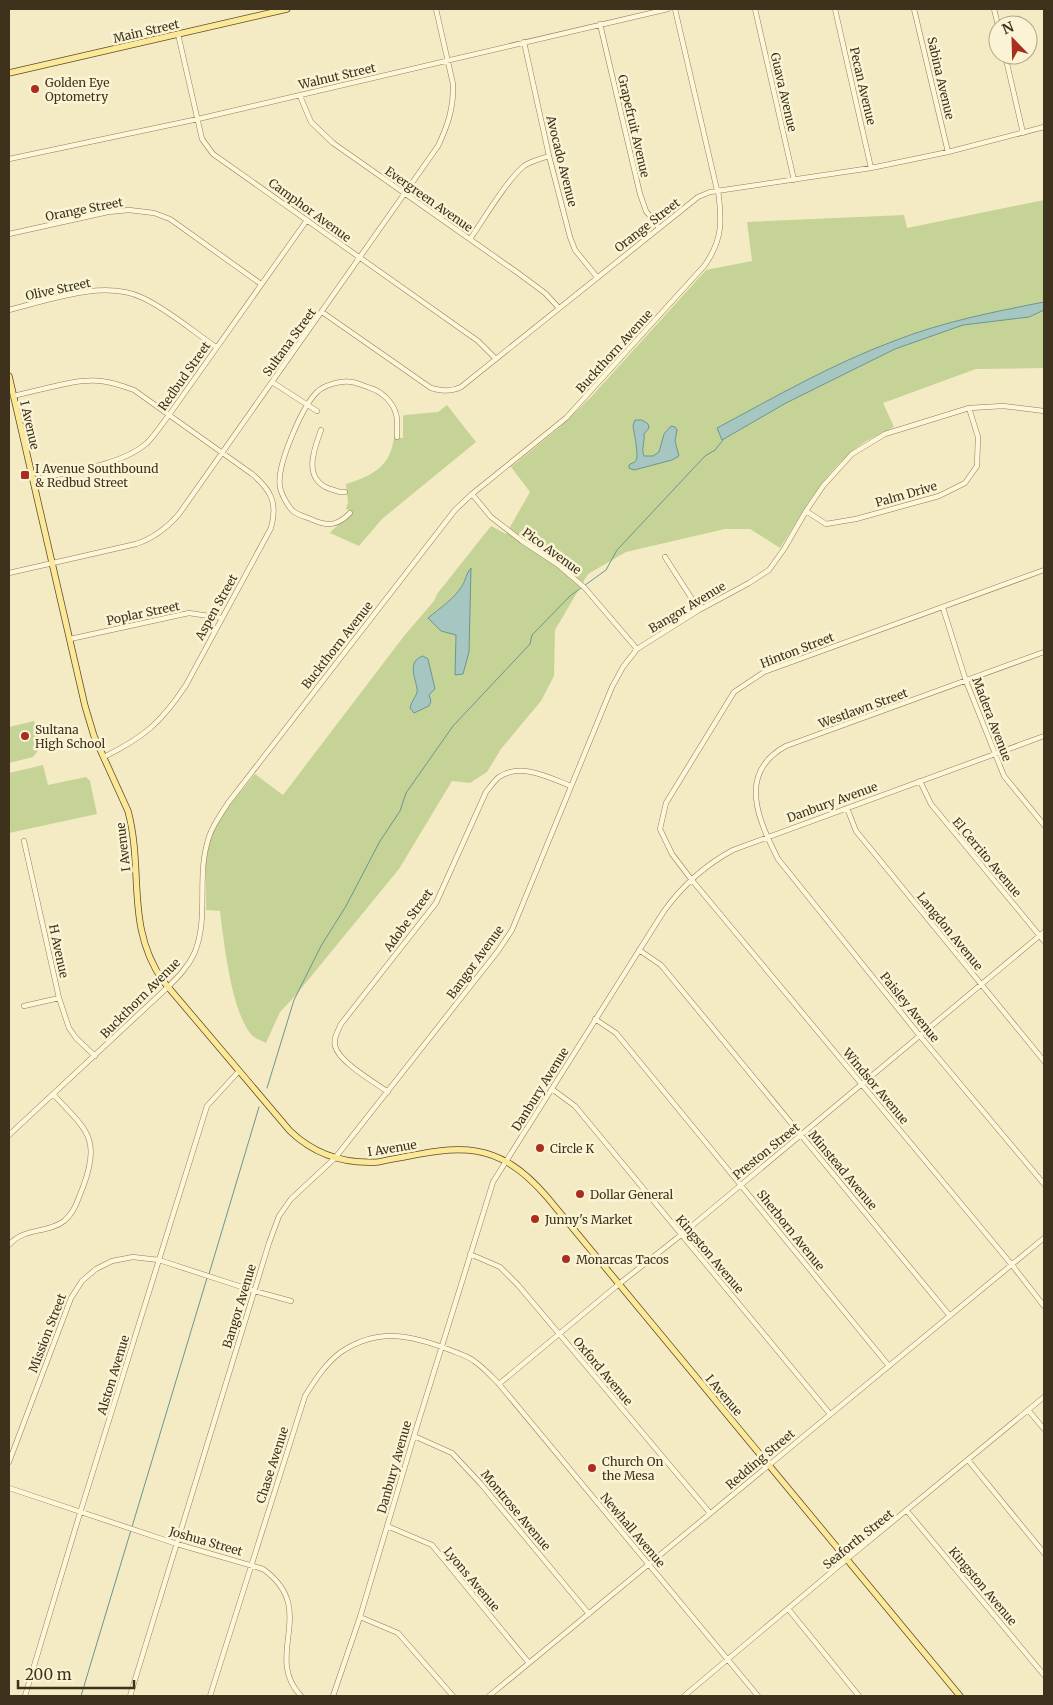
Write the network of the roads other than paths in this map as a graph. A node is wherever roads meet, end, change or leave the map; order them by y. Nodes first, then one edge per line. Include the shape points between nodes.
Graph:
1 (287, 9) edge
2 (436, 9) edge
3 (668, 9) edge
4 (675, 9) edge
5 (755, 9) edge
6 (835, 9) edge
7 (914, 9) edge
8 (600, 24) junction
9 (178, 34) junction
10 (524, 42) junction
11 (447, 60) junction
12 (1007, 65) edge
13 (9, 73) edge
14 (300, 96) junction
15 (198, 119) junction
16 (1044, 127) edge
17 (1023, 132) junction
18 (948, 152) junction
19 (549, 156) junction
20 (9, 159) edge
21 (871, 168) junction
22 (794, 180) junction
23 (718, 190) junction
24 (406, 194) junction
25 (307, 220) junction
26 (659, 228) junction
27 (9, 234) edge
28 (470, 239) junction
29 (360, 258) junction
30 (598, 277) junction
31 (261, 284) junction
32 (559, 308) junction
33 (9, 310) edge
34 (322, 312) junction
35 (216, 347) junction
36 (496, 359) junction
37 (9, 376) edge
38 (272, 382) junction
39 (13, 396) junction
40 (308, 405) junction
41 (969, 408) junction
42 (317, 411) dead end
43 (1044, 412) edge
44 (169, 415) junction
45 (321, 430) dead end
46 (397, 436) dead end
47 (223, 453) junction
48 (32, 480) junction
49 (345, 492) dead end
50 (472, 494) junction
51 (806, 511) junction
52 (350, 512) dead end
53 (665, 557) dead end
54 (52, 563) junction
55 (1044, 570) edge
56 (9, 573) edge
57 (943, 608) junction
58 (699, 610) junction
59 (222, 618) junction
60 (70, 639) junction
61 (637, 650) junction
62 (1044, 652) edge
63 (966, 681) junction
64 (1044, 736) edge
65 (994, 754) junction
66 (104, 757) junction
67 (920, 781) junction
68 (572, 786) junction
69 (847, 808) junction
70 (1044, 825) edge
71 (767, 836) junction
72 (24, 841) dead end
73 (691, 879) junction
74 (1044, 932) edge
75 (1040, 936) junction
76 (1044, 941) edge
77 (639, 950) junction
78 (980, 985) junction
79 (168, 987) junction
80 (59, 998) junction
81 (24, 1006) dead end
82 (595, 1019) junction
83 (920, 1036) junction
84 (94, 1056) junction
85 (1044, 1061) edge
86 (239, 1071) junction
87 (862, 1084) junction
88 (552, 1089) junction
89 (388, 1092) junction
90 (53, 1094) junction
91 (9, 1135) edge
92 (801, 1135) junction
93 (335, 1158) junction
94 (506, 1161) junction
95 (740, 1184) junction
96 (1044, 1184) edge
97 (681, 1235) junction
98 (1044, 1238) edge
99 (9, 1245) edge
100 (470, 1254) junction
101 (159, 1260) junction
102 (1012, 1265) junction
103 (619, 1284) junction
104 (254, 1291) junction
105 (291, 1301) dead end
106 (1044, 1306) edge
107 (950, 1316) junction
108 (559, 1334) junction
109 (442, 1347) junction
110 (889, 1366) junction
111 (500, 1384) junction
112 (1044, 1397) edge
113 (1028, 1410) junction
114 (830, 1414) junction
115 (1044, 1429) edge
116 (414, 1436) junction
117 (968, 1460) junction
118 (9, 1462) edge
119 (769, 1465) junction
120 (9, 1488) edge
121 (907, 1511) junction
122 (80, 1513) junction
123 (710, 1513) junction
124 (387, 1526) junction
125 (177, 1544) junction
126 (1044, 1553) edge
127 (847, 1559) junction
128 (251, 1565) junction
129 (649, 1565) junction
130 (789, 1610) junction
131 (589, 1614) junction
132 (360, 1617) junction
133 (729, 1660) junction
134 (528, 1663) junction
135 (1044, 1675) edge
136 (25, 1696) edge
137 (130, 1696) edge
138 (210, 1696) edge
139 (301, 1696) edge
140 (333, 1696) edge
141 (453, 1696) edge
142 (489, 1696) edge
143 (684, 1696) edge
144 (758, 1696) edge
145 (859, 1696) edge
146 (960, 1696) edge

1 - 9 main road, Main Street
2 - 11 street, Sultana Street
3 - 8 street, Walnut Street
4 - 23 street, Buckthorn Avenue
5 - 22 street, Guava Avenue
6 - 21 street, Pecan Avenue
7 - 18 street, Sabina Avenue
8 - 10 street, Walnut Street
8 - 26 street, Grapefruit Avenue via 640,194 646,211
9 - 13 main road, Main Street
9 - 15 street, Camphor Avenue
10 - 11 street, Walnut Street
10 - 19 street, Avocado Avenue
11 - 14 street, Walnut Street
11 - 24 street, Sultana Street via 453,94 447,126 429,162
12 - 17 street
14 - 15 street, Walnut Street
14 - 24 street, Evergreen Avenue via 311,122 334,144
15 - 20 street, Walnut Street
15 - 25 street, Camphor Avenue via 202,139 213,154
16 - 17 street, Orange Street
17 - 18 street, Orange Street
18 - 21 street, Orange Street
19 - 28 street via 524,166
19 - 30 street, Avocado Avenue via 573,244
21 - 22 street, Orange Street
22 - 23 street, Orange Street
23 - 26 street, Orange Street via 698,197
23 - 50 street, Buckthorn Avenue via 722,216 720,236 705,266 566,418
24 - 28 street, Evergreen Avenue
24 - 29 street, Sultana Street
25 - 29 street, Camphor Avenue
25 - 31 street, Redbud Street
26 - 30 street, Orange Street
27 - 31 street, Orange Street via 115,211 154,213 170,219
28 - 32 street, Evergreen Avenue via 545,293
29 - 34 street, Sultana Street
29 - 36 street, Camphor Avenue via 478,341
30 - 32 street, Orange Street
31 - 35 street, Redbud Street
32 - 36 street, Orange Street
33 - 35 street, Olive Street via 92,291 125,292 143,298
34 - 36 street, Orange Street via 412,376 440,391 462,387
34 - 38 street, Sultana Street
35 - 44 street, Redbud Street
37 - 39 main road, I Avenue
38 - 40 street
38 - 47 street, Sultana Street
39 - 44 street, Aspen Street via 99,380 134,390
39 - 48 main road, I Avenue
40 - 42 street
40 - 46 street via 317,392 331,384 350,381 374,389 388,399 396,414
40 - 52 street via 287,449 280,488 293,511 319,523 341,521
41 - 43 street, Bangor Avenue via 1003,406
41 - 51 street, Bangor Avenue via 885,434 852,454
41 - 51 street, Palm Drive via 978,437 977,466 965,483 939,496 856,519 826,524
44 - 47 street, Aspen Street
44 - 48 street, Redbud Street via 148,442 128,455
45 - 49 street via 312,456 314,474 322,486
47 - 54 street, Sultana Street via 179,514 164,529 126,546
47 - 59 street, Aspen Street via 266,486 275,514 271,528
48 - 54 main road, I Avenue
50 - 61 street, Pico Avenue via 491,517 584,587
50 - 79 street, Buckthorn Avenue via 455,510 217,819 205,852 198,944 188,964
51 - 58 street, Bangor Avenue via 769,570
53 - 58 street
54 - 56 street, Sultana Street
54 - 60 main road, I Avenue
55 - 57 street, Hinton Street
57 - 63 street, Madera Avenue
57 - 73 street, Hinton Street via 764,672 734,692 666,803 660,829 672,854
58 - 61 street, Bangor Avenue
59 - 60 street, Poplar Street via 190,613
59 - 66 street, Aspen Street via 186,685 162,718 130,743
60 - 66 main road, I Avenue via 90,725
61 - 68 street, Bangor Avenue via 612,687
62 - 63 street, Westlawn Street
63 - 65 street, Madera Avenue
63 - 71 street, Westlawn Street via 792,744 774,754 756,783 755,799
64 - 65 street, Danbury Avenue
65 - 67 street, Danbury Avenue
65 - 70 street, Madera Avenue via 1004,776
66 - 79 main road, I Avenue via 131,822 139,922 144,943 153,966
67 - 69 street, Danbury Avenue
67 - 75 street, El Cerrito Avenue via 931,804
68 - 89 street, Bangor Avenue via 512,930
68 - 89 street, Adobe Street via 526,771 506,773 497,778 486,792 436,903 342,1024 334,1046 341,1057
69 - 71 street, Danbury Avenue
69 - 78 street, Langdon Avenue via 856,831
71 - 73 street, Danbury Avenue via 723,855
71 - 83 street, Paisley Avenue via 778,859
72 - 80 street, H Avenue
73 - 77 street, Danbury Avenue via 664,911
73 - 87 street, Windsor Avenue
74 - 75 street, Preston Street
75 - 76 street, El Cerrito Avenue
75 - 78 street, Preston Street
77 - 82 street, Danbury Avenue
77 - 92 street, Minstead Avenue via 661,965
78 - 83 street, Preston Street
78 - 85 street, Langdon Avenue
79 - 84 street, Buckthorn Avenue
79 - 86 main road, I Avenue
80 - 81 street
80 - 84 street, H Avenue via 69,1028
82 - 88 street, Danbury Avenue
82 - 95 street, Sherborn Avenue via 616,1033
83 - 87 street, Preston Street
83 - 96 street, Paisley Avenue
84 - 90 street, Buckthorn Avenue
86 - 93 main road, I Avenue via 297,1138
86 - 101 street, Alston Avenue via 207,1106
87 - 92 street, Preston Street
87 - 102 street, Windsor Avenue
88 - 94 street, Danbury Avenue
88 - 97 street, Kingston Avenue via 575,1106
89 - 93 street, Bangor Avenue
90 - 91 street, Buckthorn Avenue
90 - 99 street via 84,1127 92,1146 89,1170 74,1209 64,1221 28,1232
92 - 95 street, Preston Street
92 - 107 street, Minstead Avenue
93 - 94 main road, I Avenue via 358,1163 378,1162 437,1151 462,1150 483,1152
93 - 104 street, Bangor Avenue via 291,1199 279,1216
94 - 100 street, Danbury Avenue via 493,1182
94 - 103 main road, I Avenue via 536,1185
95 - 97 street, Preston Street
95 - 110 street, Sherborn Avenue
97 - 103 street, Preston Street
97 - 114 street, Kingston Avenue
98 - 102 street, Redding Street
100 - 108 street, Oxford Avenue via 500,1268
100 - 109 street, Danbury Avenue
101 - 104 street, Mission Street
101 - 118 street, Mission Street via 133,1257 112,1261 82,1281 71,1298
101 - 122 street, Alston Avenue
102 - 106 street, Windsor Avenue
102 - 107 street, Redding Street
103 - 108 street, Preston Street
103 - 119 main road, I Avenue
104 - 105 street, Mission Street
104 - 125 street, Bangor Avenue
107 - 110 street, Redding Street
108 - 111 street, Preston Street
108 - 123 street, Oxford Avenue
109 - 111 street, Newhall Avenue via 473,1360
109 - 116 street, Danbury Avenue
109 - 128 street, Chase Avenue via 401,1336 381,1336 362,1340 340,1353 320,1372 305,1396
110 - 114 street, Redding Street
111 - 129 street, Newhall Avenue
112 - 113 street, Seaforth Street
113 - 115 street
113 - 117 street, Seaforth Street
114 - 119 street, Redding Street
116 - 124 street, Danbury Avenue
116 - 131 street, Montrose Avenue via 452,1453
117 - 121 street, Seaforth Street
117 - 126 street
119 - 123 street, Redding Street
119 - 127 main road, I Avenue
120 - 122 street, Joshua Street
121 - 127 street, Seaforth Street
121 - 135 street, Kingston Avenue
122 - 125 street, Joshua Street
122 - 136 street, Alston Avenue
123 - 129 street, Redding Street
124 - 132 street, Danbury Avenue
124 - 134 street, Lyons Avenue via 432,1545
125 - 128 street, Joshua Street
125 - 137 street, Bangor Avenue
127 - 130 street, Seaforth Street
127 - 146 main road, I Avenue
128 - 138 street, Chase Avenue
128 - 139 street, Joshua Street via 274,1576 286,1594 290,1621 285,1662 290,1682
129 - 131 street, Redding Street
129 - 133 street, Newhall Avenue
130 - 133 street, Seaforth Street
130 - 145 street
131 - 134 street, Redding Street
132 - 140 street, Danbury Avenue
132 - 141 street via 398,1633
133 - 143 street, Seaforth Street
133 - 144 street, Newhall Avenue
134 - 142 street, Redding Street

